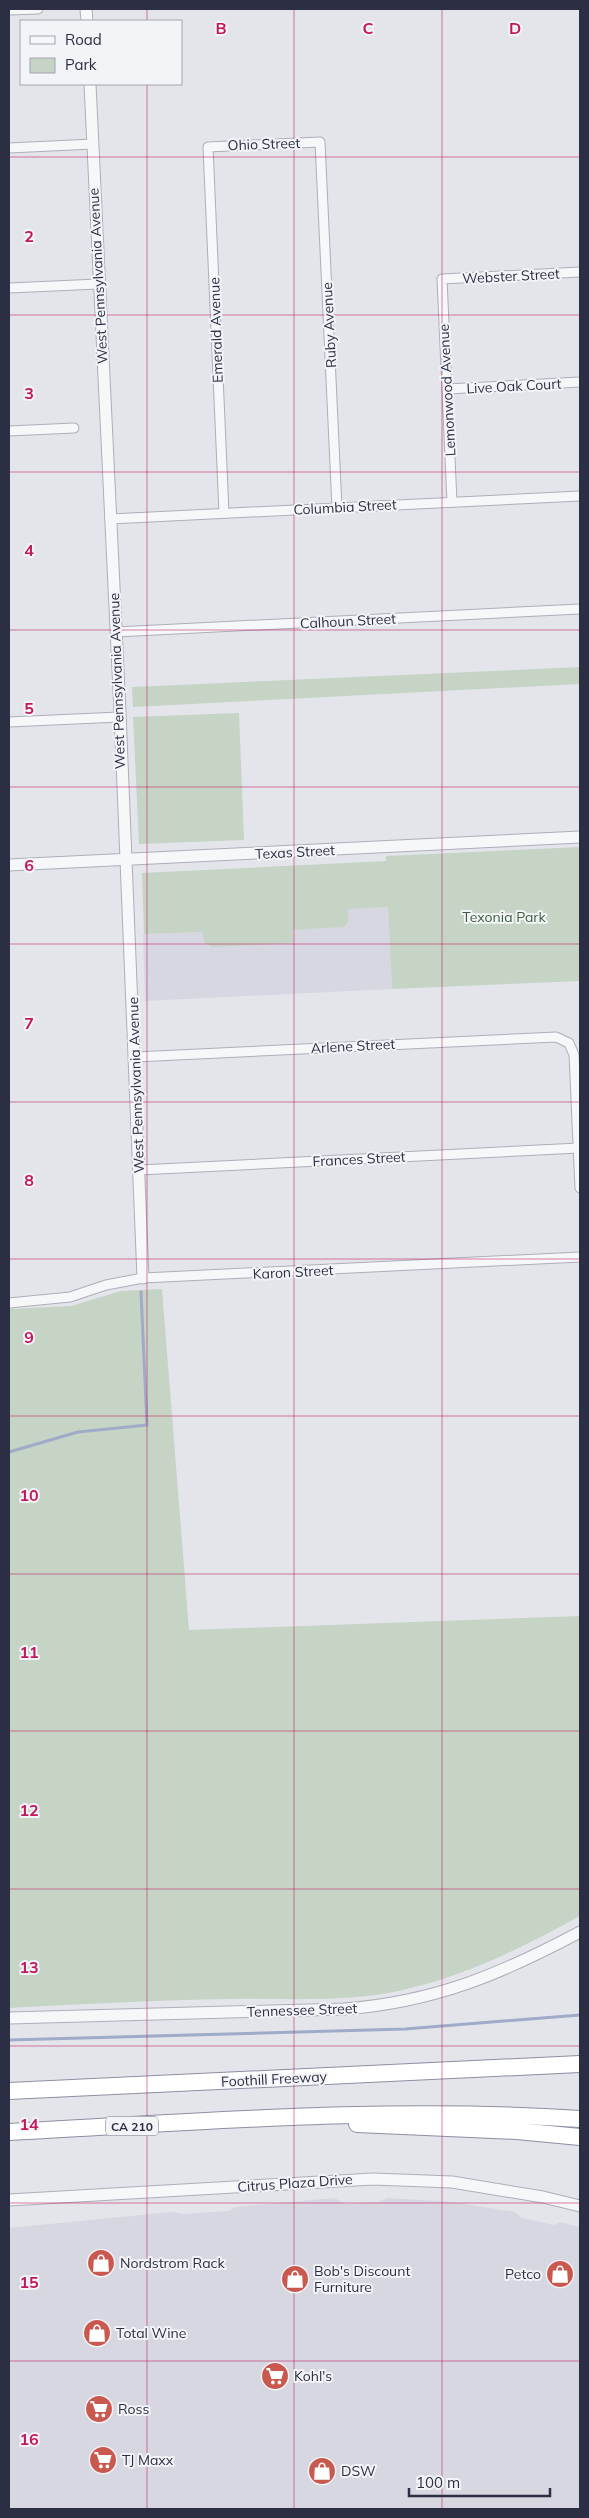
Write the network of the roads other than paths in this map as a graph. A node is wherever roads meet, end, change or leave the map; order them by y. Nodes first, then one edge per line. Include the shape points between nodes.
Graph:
1 (38, 9) edge
2 (9, 10) edge
3 (90, 85) edge
4 (320, 142) joint
5 (92, 144) junction
6 (208, 147) joint
7 (9, 148) edge
8 (580, 272) edge
9 (442, 279) joint
10 (98, 284) junction
11 (9, 288) edge
12 (580, 382) edge
13 (447, 390) junction
14 (74, 428) dead end
15 (9, 431) edge
16 (580, 496) edge
17 (452, 502) junction
18 (337, 508) junction
19 (224, 513) junction
20 (110, 519) junction
21 (580, 609) edge
22 (116, 632) junction
23 (119, 717) junction
24 (9, 722) edge
25 (580, 837) edge
26 (125, 860) junction
27 (9, 865) edge
28 (135, 1057) junction
29 (579, 1148) junction
30 (139, 1170) junction
31 (580, 1188) edge
32 (580, 1257) edge
33 (143, 1278) junction
34 (9, 1297) edge
35 (9, 1303) edge
36 (580, 1932) edge
37 (9, 2018) edge
38 (580, 2059) edge
39 (580, 2064) edge
40 (539, 2065) junction
41 (9, 2091) edge
42 (580, 2119) edge
43 (255, 2120) junction
44 (9, 2132) edge
45 (580, 2138) edge
46 (9, 2200) edge
47 (580, 2206) edge

1 - 2 street
3 - 5 street, West Pennsylvania Avenue
4 - 6 street, Ohio Street
4 - 18 street, Ruby Avenue
5 - 7 street
5 - 10 street, West Pennsylvania Avenue
6 - 19 street, Emerald Avenue
8 - 9 street, Webster Street
9 - 13 street, Lemonwood Avenue
10 - 11 street
10 - 20 street, West Pennsylvania Avenue
12 - 13 street, Live Oak Court
13 - 17 street, Lemonwood Avenue
14 - 15 street
16 - 17 street, Columbia Street
17 - 18 street, Columbia Street
18 - 19 street, Columbia Street
19 - 20 street, Columbia Street
20 - 22 street, West Pennsylvania Avenue
21 - 22 street, Calhoun Street
22 - 23 street, West Pennsylvania Avenue
23 - 24 street
23 - 26 street, West Pennsylvania Avenue
25 - 26 street, Texas Street
26 - 27 street, Texas Street
26 - 28 street, West Pennsylvania Avenue
28 - 29 street, Arlene Street via 548,1037 569,1042 575,1062
28 - 30 street, West Pennsylvania Avenue
29 - 30 street, Frances Street
29 - 31 street
30 - 33 street, West Pennsylvania Avenue
32 - 33 street, Karon Street
33 - 35 street, Karon Street via 106,1285 70,1297
34 - 35 street
36 - 37 street, Tennessee Street via 482,1980 383,2006 344,2010
38 - 40 highway
39 - 40 highway
40 - 41 highway, Foothill Freeway
42 - 43 highway via 518,2114 397,2112
43 - 44 highway, CA 210
43 - 45 highway via 517,2131
46 - 47 street, Citrus Plaza Drive via 364,2178 452,2182

